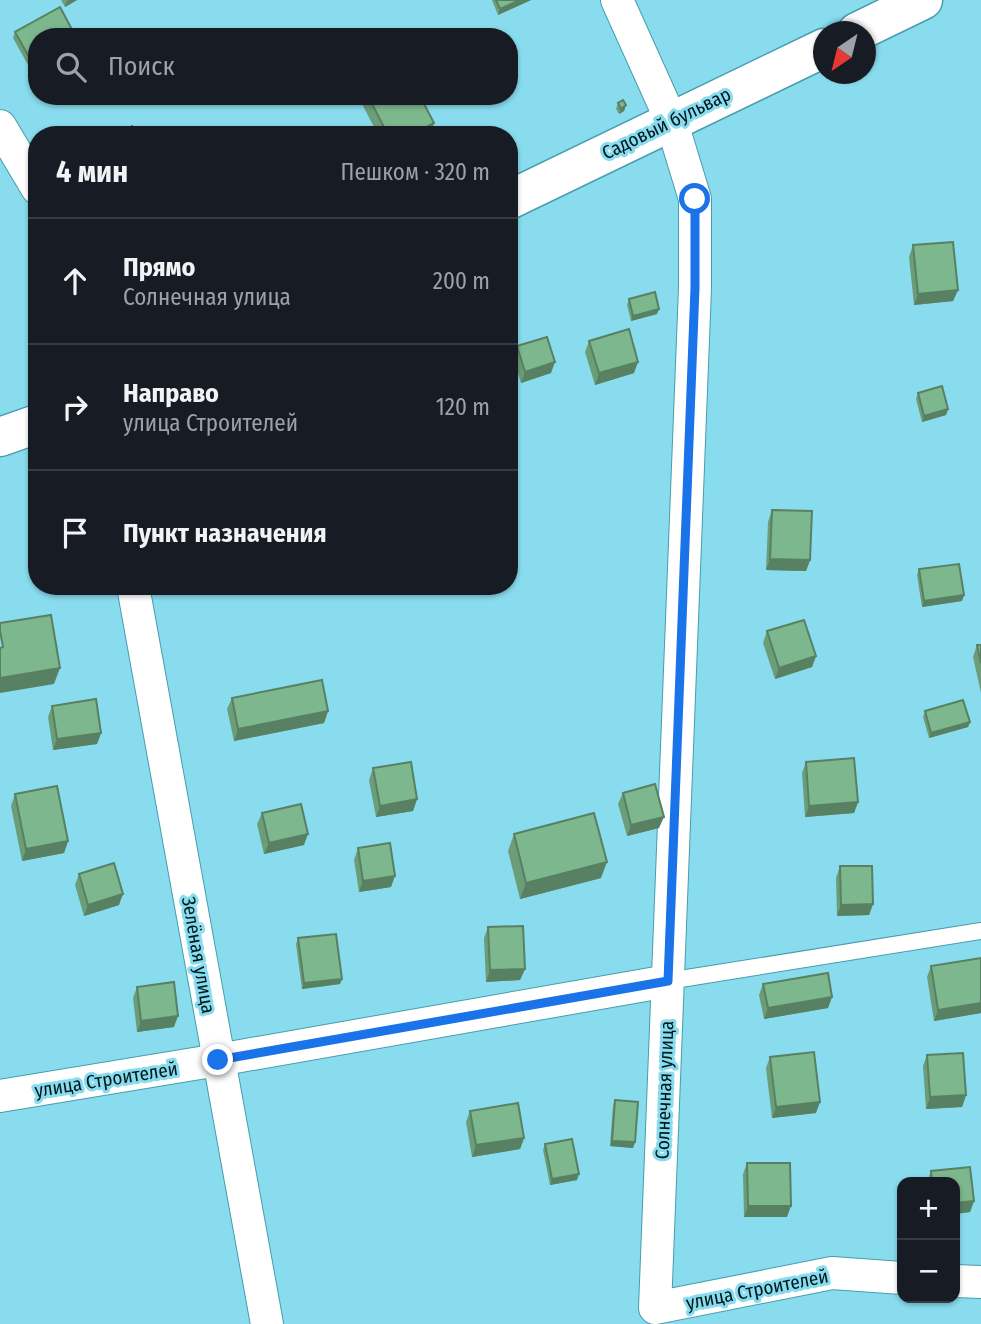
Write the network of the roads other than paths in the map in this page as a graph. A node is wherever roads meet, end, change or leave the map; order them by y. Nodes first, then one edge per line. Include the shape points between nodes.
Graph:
1 (617, 0) edge
2 (923, 0) edge
3 (876, 23) edge
4 (813, 53) edge
5 (671, 120) junction
6 (0, 126) edge
7 (28, 173) edge
8 (518, 196) edge
9 (28, 427) edge
10 (0, 438) edge
11 (135, 595) edge
12 (981, 932) edge
13 (668, 981) junction
14 (218, 1060) junction
15 (0, 1096) edge
16 (897, 1278) edge
17 (960, 1281) edge
18 (981, 1282) edge
19 (655, 1308) joint
20 (267, 1324) edge

1 - 5 street, Солнечная улица
2 - 3 street
4 - 5 street, Садовый бульвар
5 - 8 street, Садовый бульвар
5 - 13 street, Солнечная улица via 695,199 695,288
6 - 7 street
9 - 10 street
11 - 14 street, Зелёная улица
12 - 13 lane
13 - 14 street, улица Строителей
13 - 19 street, Солнечная улица
14 - 15 street, улица Строителей
14 - 20 street, Зелёная улица
16 - 19 street, улица Строителей via 832,1273
17 - 18 street

